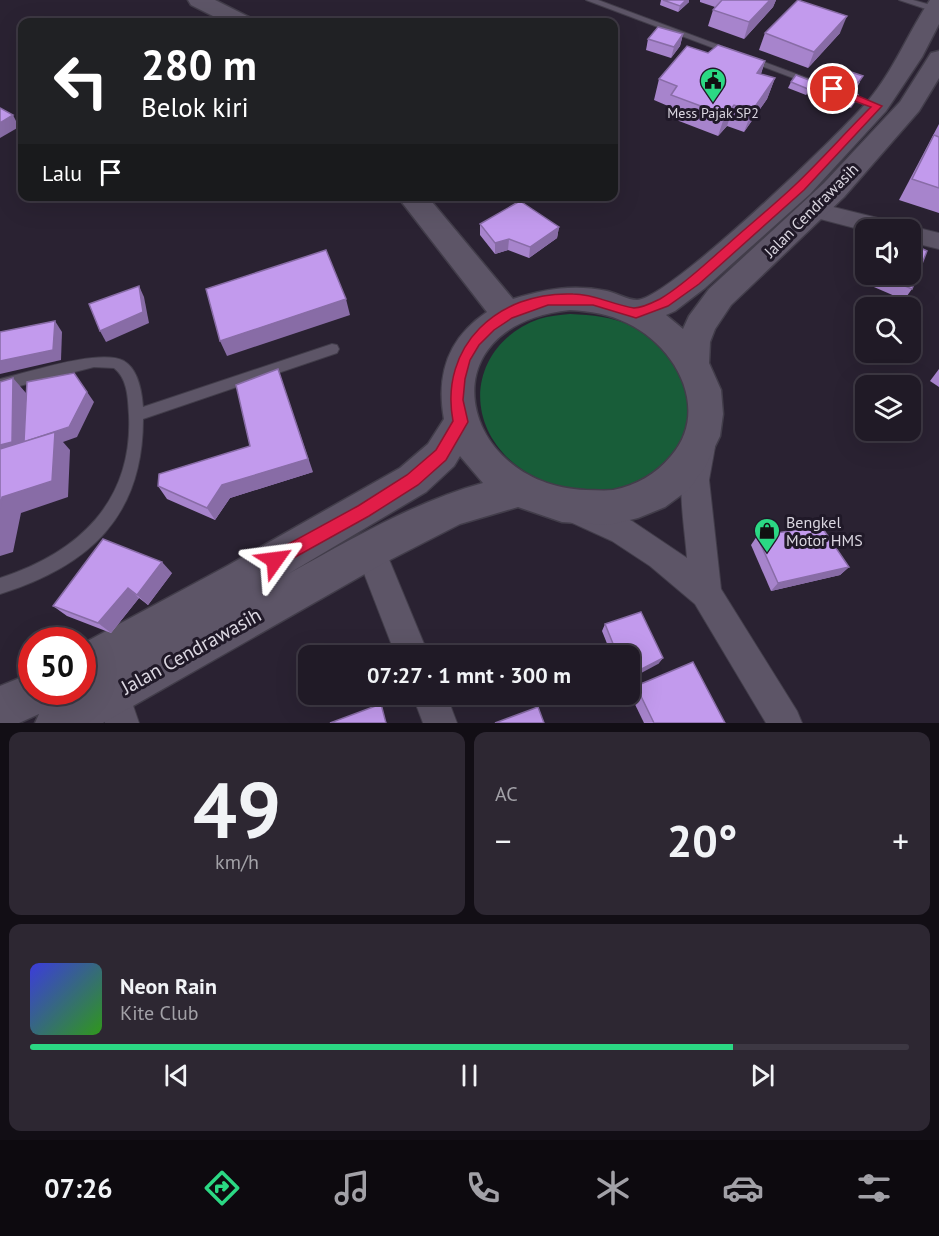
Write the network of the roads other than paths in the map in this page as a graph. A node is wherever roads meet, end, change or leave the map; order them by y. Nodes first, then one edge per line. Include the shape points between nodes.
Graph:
1 (199, 0) edge
2 (590, 0) edge
3 (903, 0) edge
4 (937, 6) edge
5 (233, 18) edge
6 (939, 58) edge
7 (877, 106) junction
8 (415, 201) edge
9 (813, 210) junction
10 (855, 220) edge
11 (921, 237) edge
12 (939, 241) edge
13 (636, 313) junction
14 (507, 314) junction
15 (332, 349) dead end
16 (693, 363) junction
17 (0, 385) edge
18 (137, 415) junction
19 (461, 422) junction
20 (701, 443) junction
21 (520, 490) junction
22 (567, 506) junction
23 (370, 550) junction
24 (0, 586) edge
25 (706, 593) junction
26 (409, 645) edge
27 (96, 659) edge
28 (18, 701) edge
29 (433, 705) edge
30 (118, 708) edge
31 (0, 709) edge
32 (57, 723) edge
33 (440, 723) edge
34 (786, 723) edge

1 - 5 main road
2 - 7 lane
3 - 4 lane
4 - 7 main road, Jalan Cendrawasih via 910,57
6 - 9 main road, Jalan Cendrawasih via 910,106
7 - 13 main road, Jalan Cendrawasih via 800,187 694,280 664,303
8 - 14 main road
9 - 10 street
9 - 16 main road, Jalan Cendrawasih via 720,297 700,325
11 - 12 street
13 - 14 main road, Jalan Cendrawasih via 593,300 570,298 548,300
13 - 16 main road, Jalan Cendrawasih via 672,338
14 - 19 main road, Jalan Cendrawasih via 489,326 464,359 456,400
15 - 18 lane
16 - 20 main road, Jalan Cendrawasih via 704,389 707,416
17 - 18 lane via 94,362 110,362 130,374
18 - 24 lane via 136,457 131,474 105,521 83,545 58,563
19 - 21 main road, Jalan Cendrawasih via 473,448 493,472
19 - 27 main road via 441,455 413,480
20 - 22 main road, Jalan Cendrawasih via 682,473 651,496 611,507
20 - 25 street via 695,480
21 - 22 main road, Jalan Cendrawasih via 543,501
21 - 23 main road, Jalan Cendrawasih via 452,509
22 - 25 street via 621,531 661,556
23 - 26 street
23 - 30 main road, Jalan Cendrawasih
25 - 34 street
28 - 31 main road
29 - 33 street
30 - 32 main road, Jalan Cendrawasih

